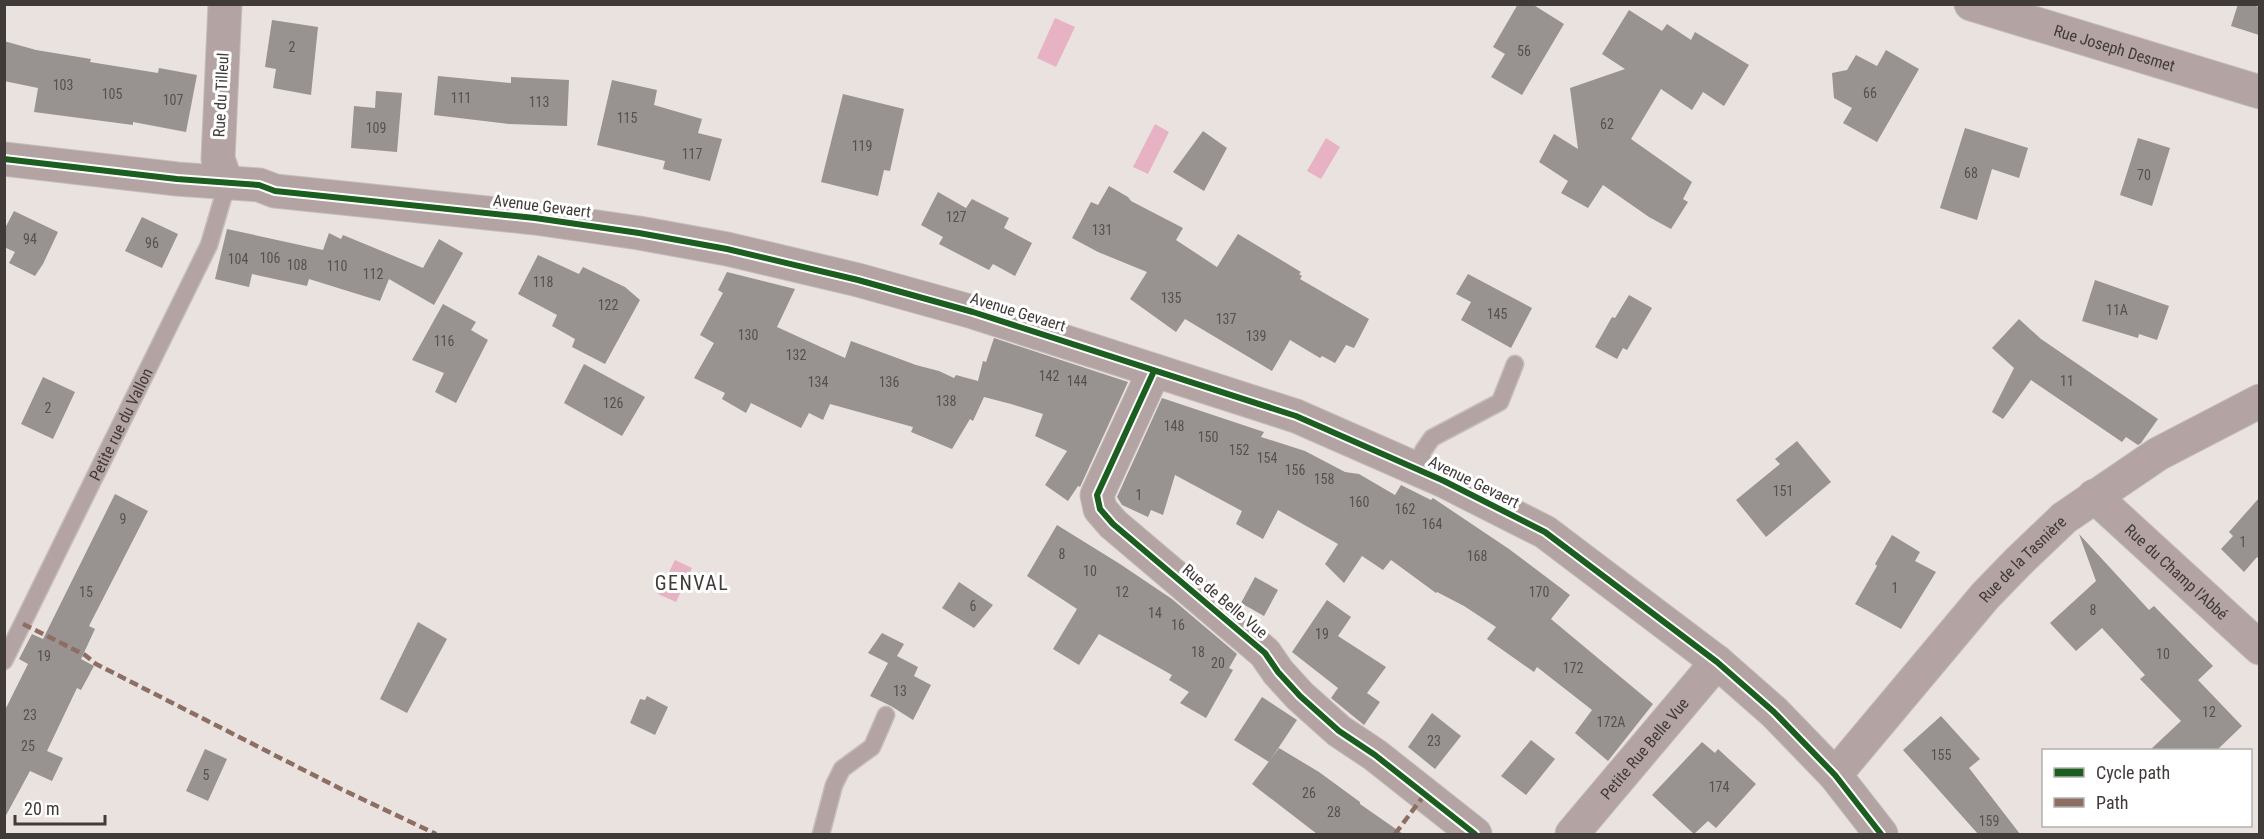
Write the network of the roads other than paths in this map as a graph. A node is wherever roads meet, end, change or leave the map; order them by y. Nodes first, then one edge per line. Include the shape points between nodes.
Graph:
1 (225, 4) edge
2 (1971, 4) edge
3 (2259, 92) edge
4 (4, 159) edge
5 (227, 184) junction
6 (1515, 364) dead end
7 (1154, 371) junction
8 (2259, 401) edge
9 (1417, 469) junction
10 (2094, 496) junction
11 (2259, 648) edge
12 (4, 661) edge
13 (1717, 662) junction
14 (886, 716) dead end
15 (1835, 775) junction
16 (821, 834) edge
17 (1475, 834) edge
18 (1572, 834) edge
19 (1881, 834) edge

1 - 5 street, Rue du Tilleul via 219,159
2 - 3 street, Rue Joseph Desmet
4 - 5 street, Avenue Gevaert
5 - 7 street, Avenue Gevaert via 535,218 727,249 950,305
5 - 12 lane, Petite rue du Vallon via 210,245
6 - 9 lane, Avenue Gevaert via 1500,402 1432,438
7 - 9 street, Avenue Gevaert via 1296,416
7 - 17 street, Rue de Belle Vue via 1097,495 1100,509 1265,652 1300,696 1339,731
8 - 10 street, Rue de la Tasnière via 2158,454
9 - 13 street, Avenue Gevaert via 1545,532
10 - 11 street, Rue du Champ l'Abbé
10 - 15 street, Rue de la Tasnière via 2064,518 1993,588
13 - 15 street, Avenue Gevaert via 1774,712
13 - 18 street, Petite Rue Belle Vue
14 - 16 lane via 872,747 842,769
15 - 19 street, Avenue Gevaert

